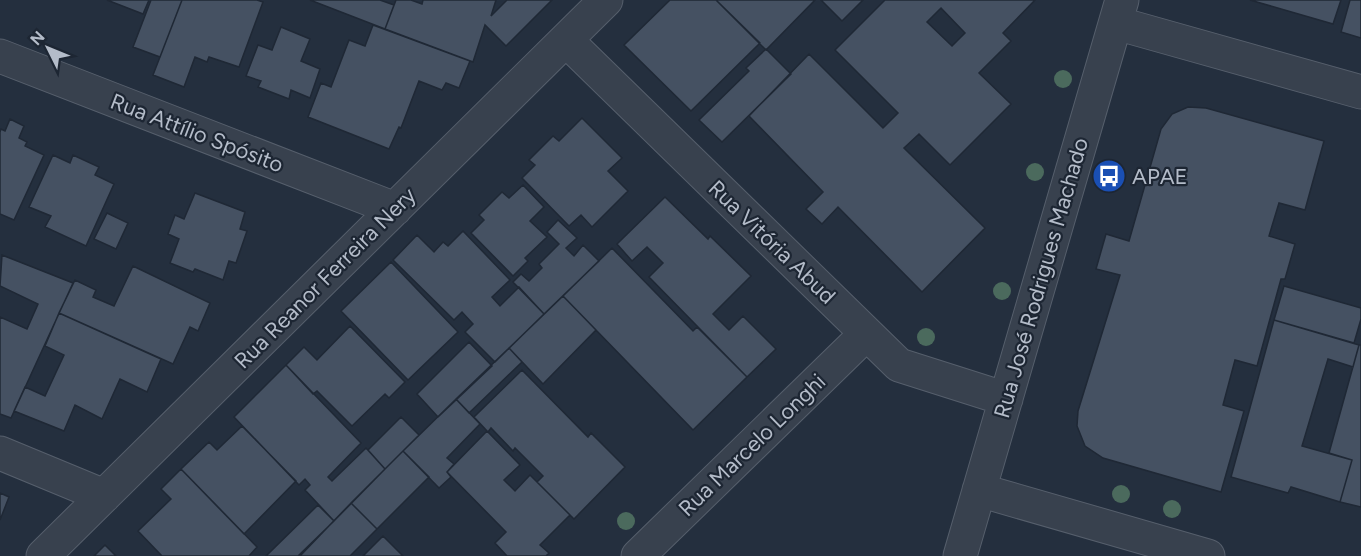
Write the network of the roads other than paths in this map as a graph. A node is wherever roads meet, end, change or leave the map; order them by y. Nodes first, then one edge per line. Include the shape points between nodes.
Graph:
1 (606, 0) edge
2 (1119, 11) edge
3 (566, 40) junction
4 (0, 56) edge
5 (1361, 92) edge
6 (395, 209) junction
7 (866, 334) junction
8 (1006, 399) junction
9 (0, 453) edge
10 (979, 490) junction
11 (104, 496) junction
12 (43, 556) edge
13 (638, 556) edge
14 (960, 556) edge
15 (1208, 556) edge

1 - 3 street, Rua Reanor Ferreira Nery
2 - 5 street
2 - 8 street, Rua José Rodrigues Machado
3 - 6 street, Rua Reanor Ferreira Nery
3 - 7 street, Rua Vitória Abud
4 - 6 street, Rua Attílio Spósito
6 - 11 street, Rua Reanor Ferreira Nery
7 - 8 street, Rua Vitória Abud via 899,366
7 - 13 street, Rua Marcelo Longhi
8 - 10 street, Rua José Rodrigues Machado
9 - 11 street
10 - 14 street, Rua José Rodrigues Machado
10 - 15 street
11 - 12 street, Rua Reanor Ferreira Nery

